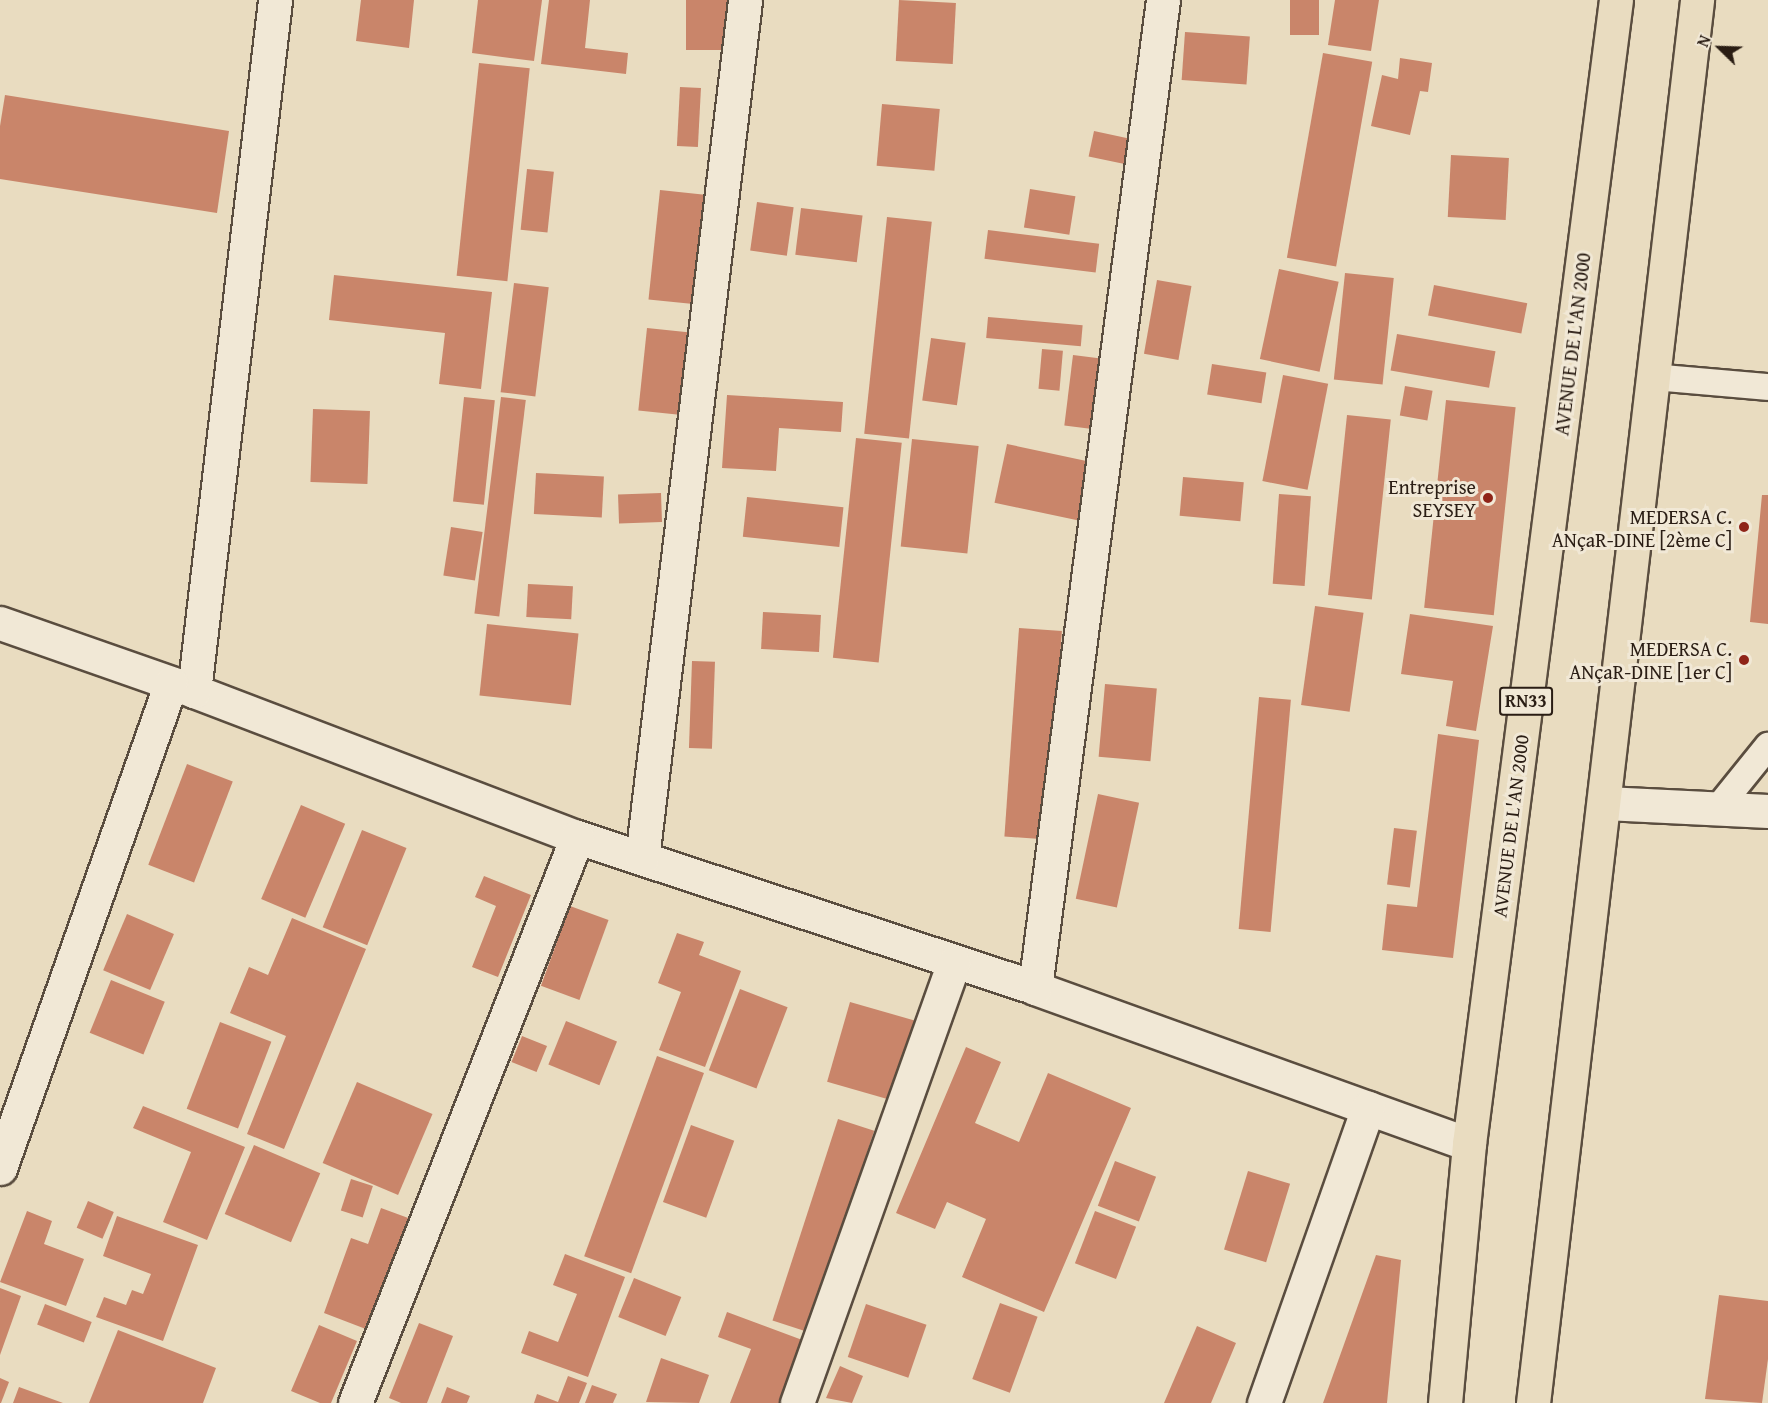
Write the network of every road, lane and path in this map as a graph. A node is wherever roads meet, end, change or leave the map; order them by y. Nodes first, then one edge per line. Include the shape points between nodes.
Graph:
1 (275, 0) edge
2 (745, 0) edge
3 (1163, 0) edge
4 (1616, 0) edge
5 (1697, 0) edge
6 (1653, 377) junction
7 (1768, 387) edge
8 (0, 623) edge
9 (182, 687) junction
10 (1768, 746) edge
11 (1605, 803) junction
12 (1718, 808) junction
13 (1768, 811) edge
14 (577, 837) junction
15 (642, 858) junction
16 (954, 963) junction
17 (1035, 988) junction
18 (1368, 1108) junction
19 (1469, 1144) junction
20 (0, 1168) edge
21 (355, 1403) edge
22 (797, 1403) edge
23 (1264, 1403) edge
24 (1445, 1403) edge
25 (1533, 1403) edge

1 - 9 street
2 - 15 street
3 - 17 street
4 - 19 main road, AVENUE DE L'AN 2000 / RN33
5 - 6 main road
6 - 7 lane
6 - 11 main road
8 - 9 street
9 - 14 street
9 - 20 street
10 - 12 lane
11 - 12 street
11 - 25 main road
12 - 13 street
14 - 15 street
14 - 21 street
15 - 16 street
16 - 17 street
16 - 22 street
17 - 18 street
18 - 19 street
18 - 23 street
19 - 24 main road, AVENUE DE L'AN 2000 / RN33

